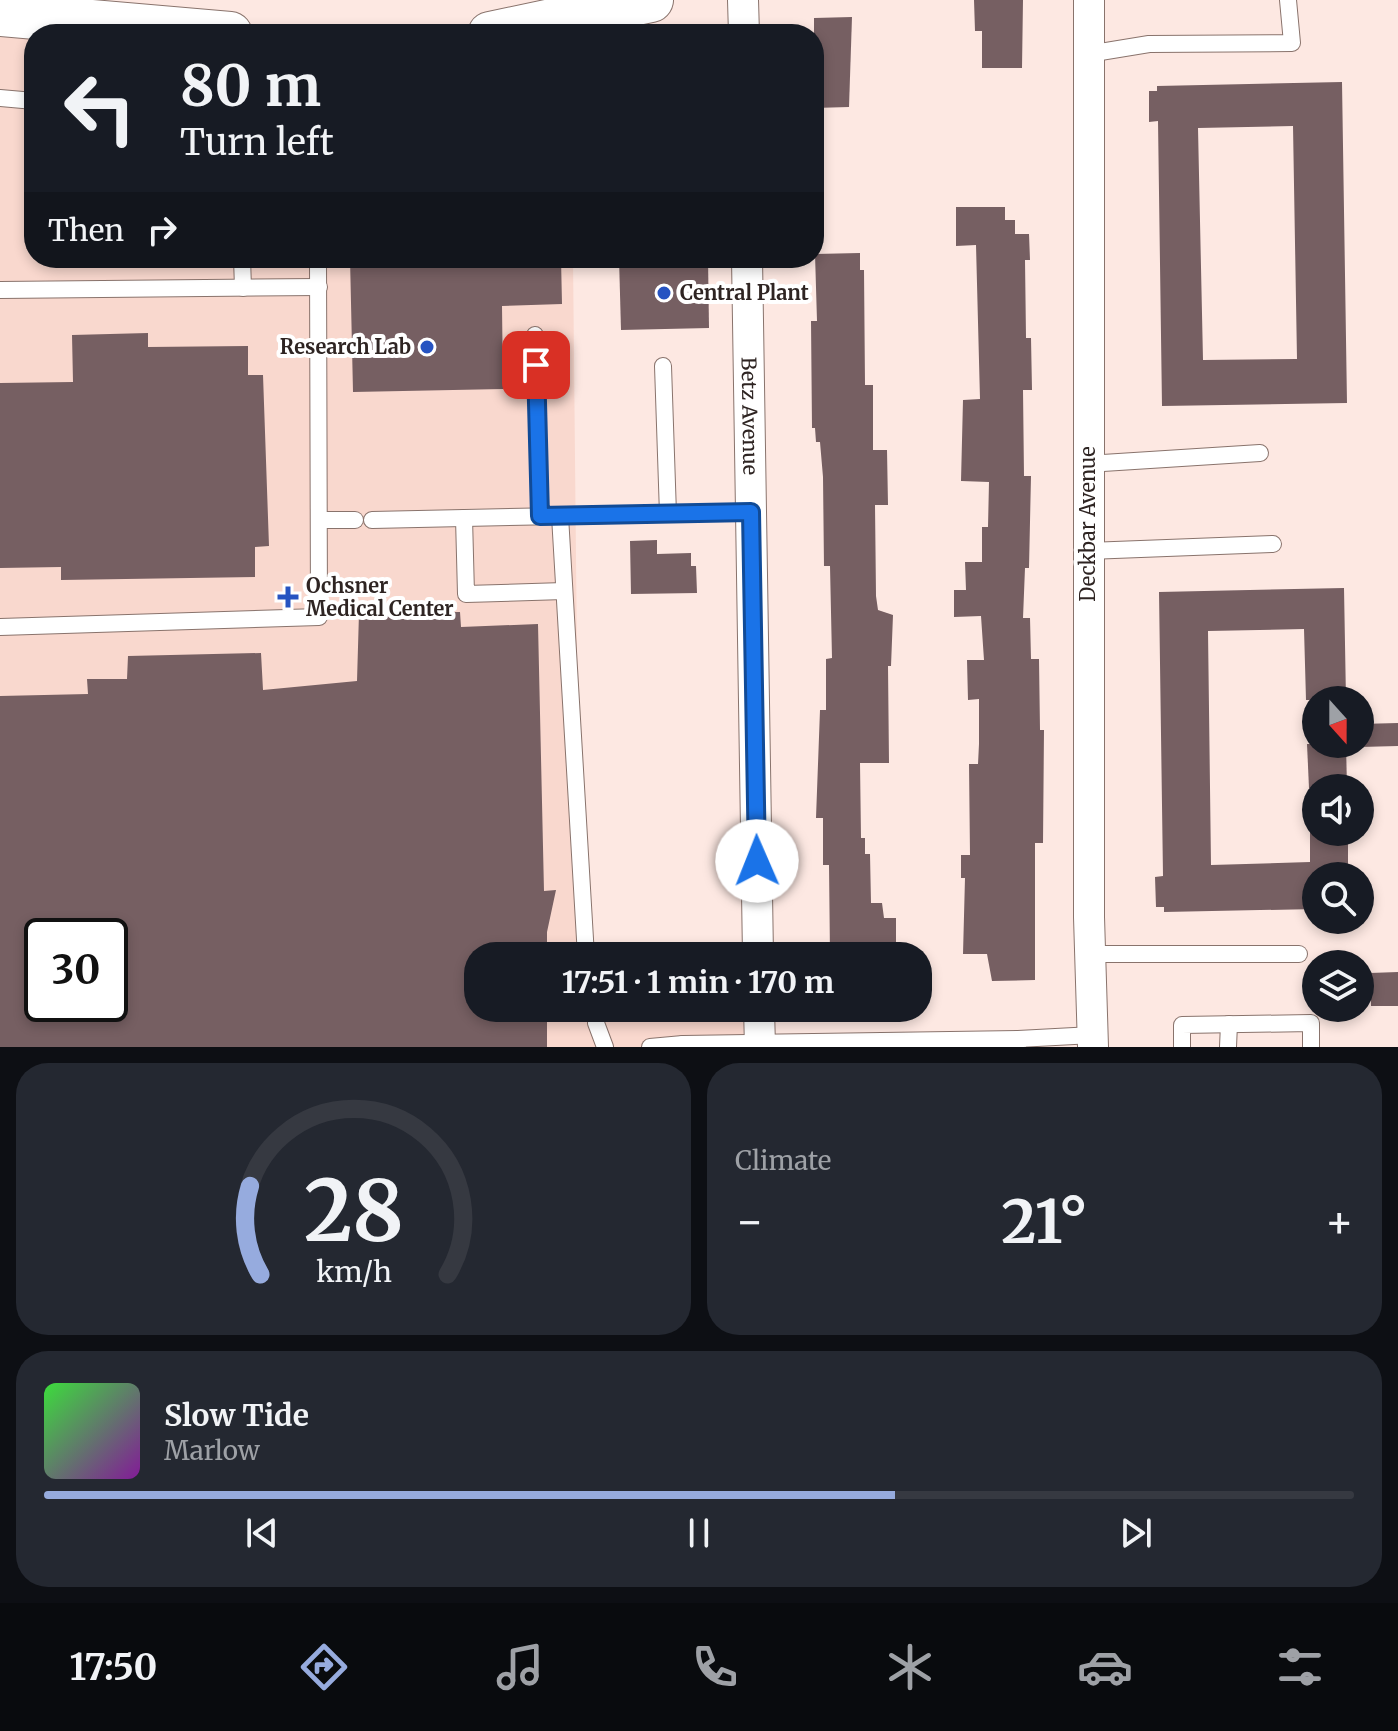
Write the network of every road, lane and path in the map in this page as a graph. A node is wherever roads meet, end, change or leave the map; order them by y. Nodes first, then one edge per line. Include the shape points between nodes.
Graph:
1 (651, 0) edge
2 (743, 0) edge
3 (1089, 0) edge
4 (1288, 0) edge
5 (0, 14) edge
6 (115, 24) edge
7 (537, 24) edge
8 (744, 24) edge
9 (1088, 54) junction
10 (0, 98) edge
11 (24, 100) edge
12 (242, 268) edge
13 (318, 268) edge
14 (747, 268) edge
15 (319, 287) junction
16 (243, 288) junction
17 (0, 290) edge
18 (535, 335) dead end
19 (663, 366) dead end
20 (1260, 453) dead end
21 (1087, 464) junction
22 (751, 512) junction
23 (668, 514) junction
24 (540, 516) junction
25 (560, 516) junction
26 (464, 518) junction
27 (320, 520) junction
28 (1273, 544) dead end
29 (1088, 551) junction
30 (564, 591) junction
31 (0, 627) edge
32 (585, 942) edge
33 (758, 942) edge
34 (1090, 954) junction
35 (1299, 954) dead end
36 (759, 1022) edge
37 (596, 1023) dead end
38 (1229, 1024) junction
39 (1093, 1041) edge
40 (1018, 1043) edge
41 (846, 1044) edge
42 (935, 1044) edge
43 (683, 1045) edge
44 (760, 1045) edge
45 (605, 1047) edge
46 (650, 1047) edge
47 (1182, 1047) edge
48 (1228, 1047) edge
49 (1311, 1047) edge

1 - 7 main road
2 - 8 street
3 - 9 street, Deckbar Avenue
4 - 9 lane via 1292,43 1149,44
5 - 6 main road
9 - 21 street, Deckbar Avenue
10 - 11 lane
12 - 16 lane
13 - 15 lane
14 - 22 street, Betz Avenue
15 - 16 lane
15 - 27 lane
16 - 17 lane
18 - 24 lane
19 - 23 lane
20 - 21 lane
21 - 29 street, Deckbar Avenue
22 - 23 lane
22 - 33 street, Betz Avenue
23 - 25 lane
24 - 25 lane
24 - 26 lane
25 - 30 lane
26 - 27 lane
26 - 30 lane via 466,594
27 - 31 lane via 319,617
28 - 29 lane
29 - 34 street, Deckbar Avenue
30 - 32 lane
34 - 35 lane
34 - 39 street, Deckbar Avenue
36 - 44 street
37 - 45 lane
38 - 47 lane via 1182,1025
38 - 48 lane
38 - 49 lane via 1311,1023
39 - 40 lane
40 - 42 lane
41 - 42 lane
41 - 44 lane
43 - 44 lane
43 - 46 lane

